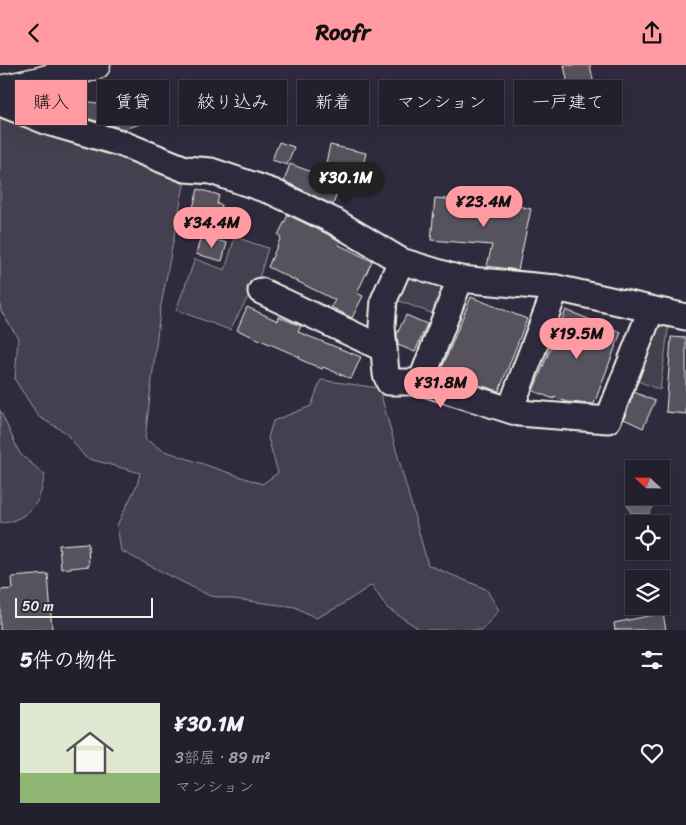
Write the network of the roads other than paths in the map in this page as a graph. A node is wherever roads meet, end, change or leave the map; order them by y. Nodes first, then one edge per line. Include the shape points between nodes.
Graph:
1 (96, 65) edge
2 (0, 90) edge
3 (0, 103) edge
4 (401, 261) junction
5 (460, 279) junction
6 (556, 288) junction
7 (262, 291) dead end
8 (652, 310) junction
9 (686, 317) edge
10 (384, 349) junction
11 (421, 382) junction
12 (510, 410) junction

1 - 2 main road
3 - 4 street via 185,169 211,171 273,193 334,221
4 - 5 street
4 - 10 street via 384,301
5 - 6 street
5 - 11 street
6 - 8 street
6 - 12 street
7 - 10 street
8 - 9 street
8 - 12 street via 608,419
10 - 11 street via 389,382
11 - 12 street

